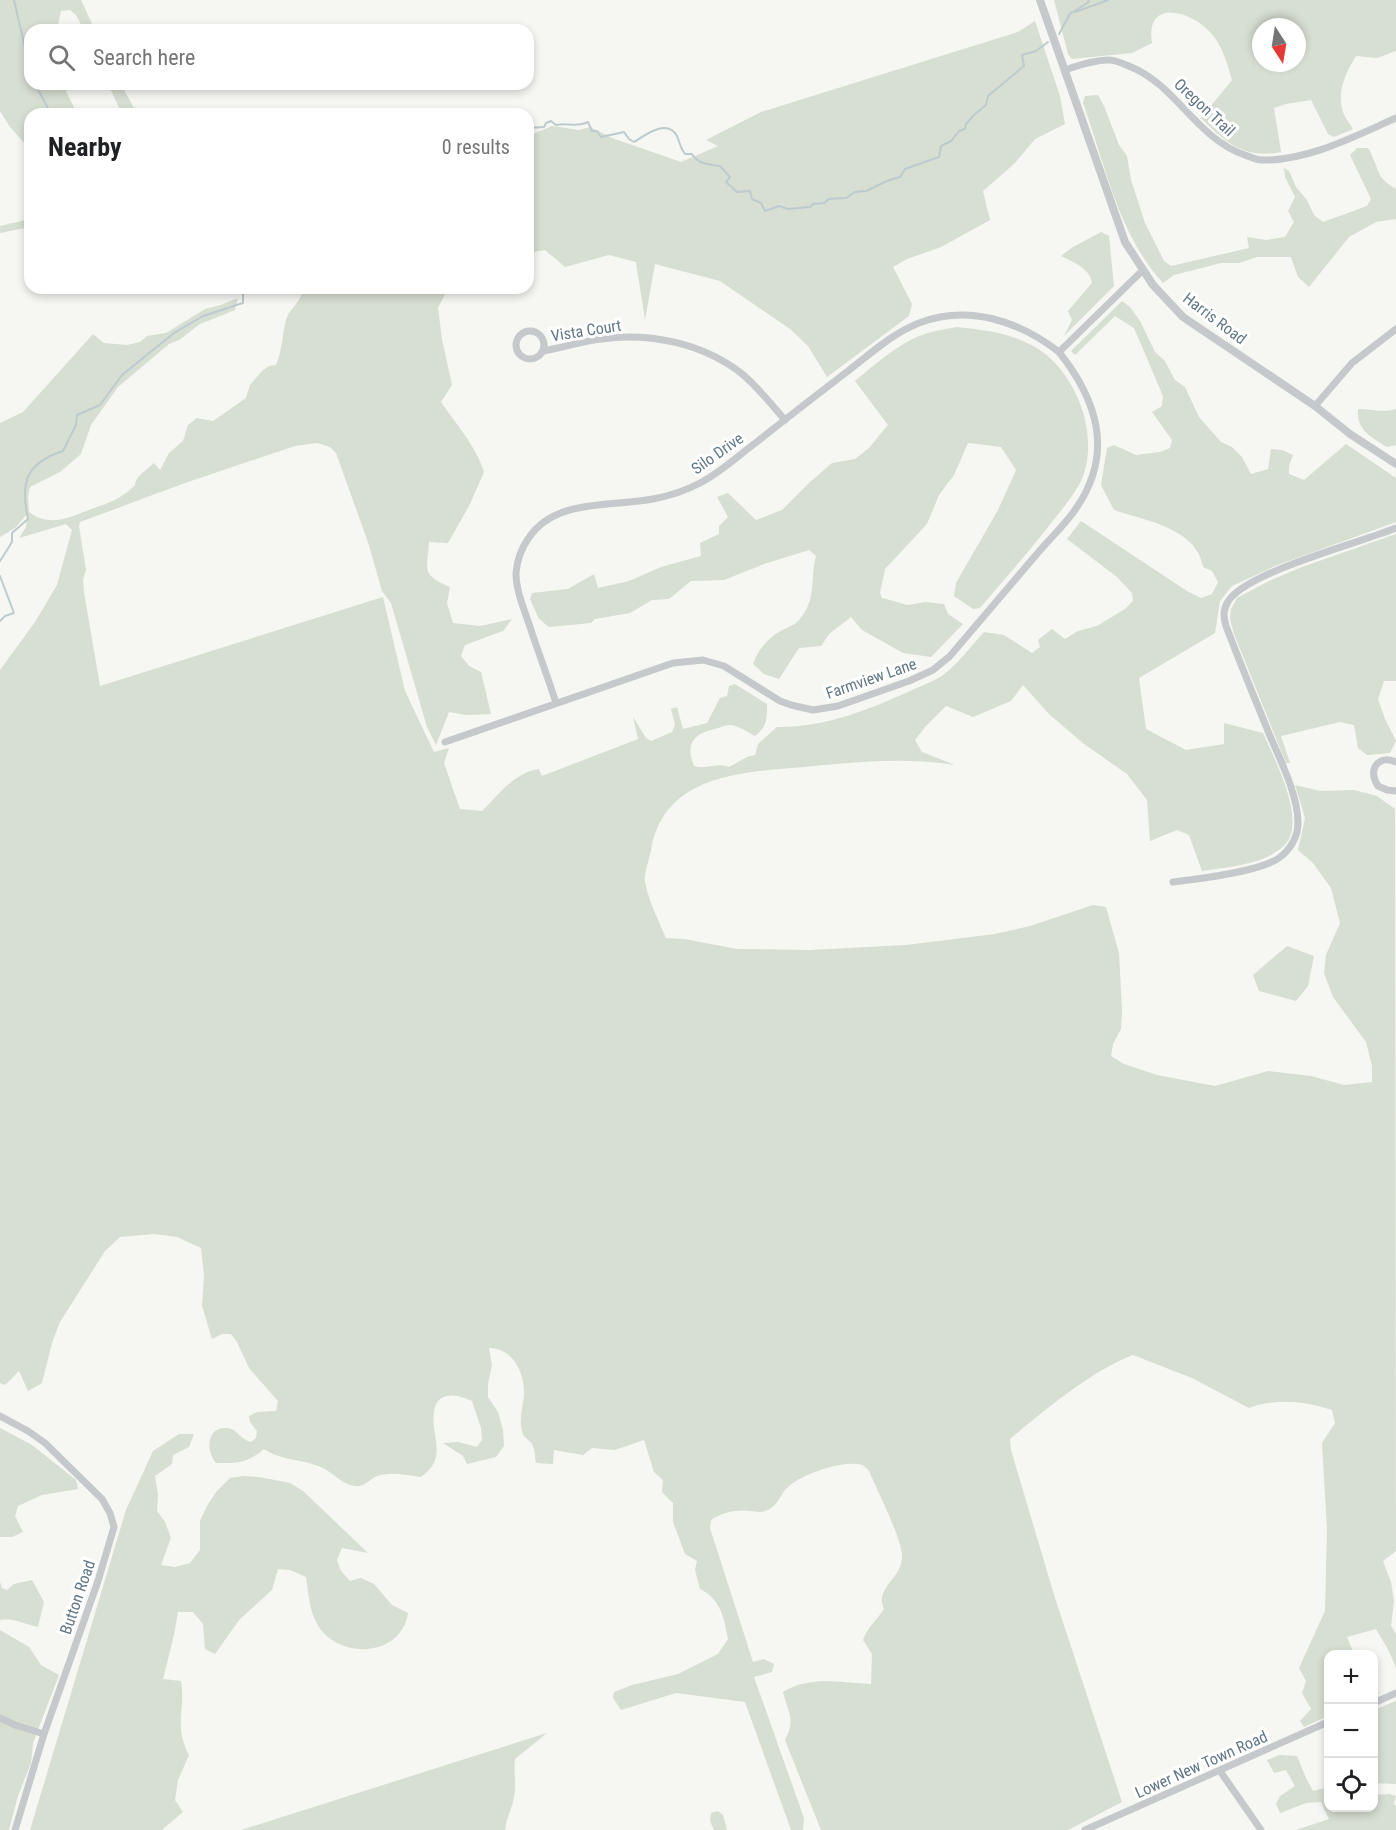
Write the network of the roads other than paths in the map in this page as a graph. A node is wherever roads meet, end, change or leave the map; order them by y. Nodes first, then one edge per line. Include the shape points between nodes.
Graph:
1 (1040, 0) edge
2 (1065, 70) junction
3 (1396, 118) edge
4 (1143, 270) junction
5 (1396, 329) edge
6 (543, 351) junction
7 (1059, 352) junction
8 (1315, 406) junction
9 (785, 420) junction
10 (1396, 464) edge
11 (1396, 528) edge
12 (556, 703) junction
13 (445, 742) dead end
14 (1396, 762) edge
15 (1396, 791) edge
16 (1173, 882) dead end
17 (0, 1416) edge
18 (1396, 1694) edge
19 (1378, 1701) edge
20 (0, 1718) edge
21 (1324, 1724) edge
22 (44, 1734) junction
23 (1220, 1771) junction
24 (15, 1830) edge
25 (1085, 1830) edge
26 (1260, 1830) edge

1 - 2 street, Harris Road
2 - 3 street, Oregon Trail via 1110,60 1142,71 1164,87 1215,139 1235,152 1260,160 1318,149
2 - 4 street, Harris Road via 1125,242
4 - 7 street
4 - 8 street, Harris Road via 1183,317
5 - 8 street via 1352,363
6 - 6 street, Vista Court via 542,338 535,332 526,332 517,341 517,351 523,358 537,358
6 - 9 street, Vista Court via 622,337 682,345 714,356 742,374
7 - 9 street, Silo Drive via 1031,333 995,319 964,315 933,319 879,347
7 - 12 street, Farmview Lane via 1077,376 1094,413 1098,440 1095,471 1072,514 950,656 933,670 838,706 813,710 780,701 715,662 690,661 664,666
8 - 10 street, Harris Road
9 - 12 street, Silo Drive via 712,476 686,490 653,499 562,512 535,530 522,549 517,581
11 - 16 street via 1263,577 1240,589 1227,602 1223,614 1226,626 1291,791 1297,833 1279,858 1259,866
12 - 13 street, Farmview Lane
14 - 15 street via 1383,760 1372,772 1378,786
17 - 22 street, Button Road via 45,1443 102,1499 114,1527
18 - 19 street
20 - 22 street
21 - 23 street, Lower New Town Road
22 - 24 street, Button Road
23 - 25 street, Lower New Town Road
23 - 26 street

